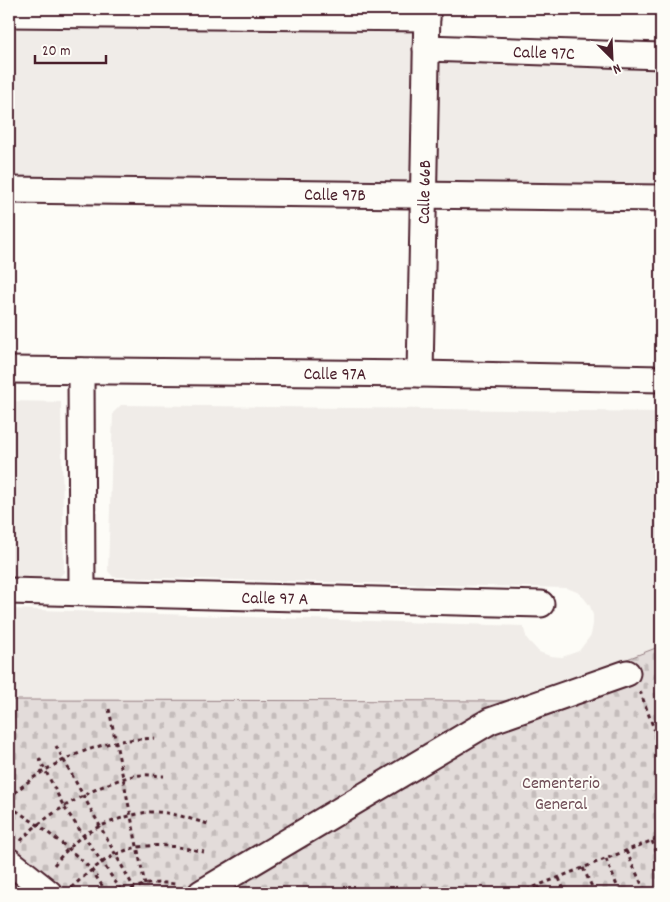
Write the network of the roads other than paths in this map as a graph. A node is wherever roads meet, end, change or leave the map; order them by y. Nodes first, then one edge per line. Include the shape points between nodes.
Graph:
1 (427, 13) edge
2 (9, 14) edge
3 (426, 48) junction
4 (661, 56) edge
5 (9, 190) edge
6 (423, 194) junction
7 (661, 198) edge
8 (9, 370) edge
9 (81, 371) junction
10 (420, 374) junction
11 (661, 379) edge
12 (9, 591) edge
13 (82, 592) junction
14 (541, 604) dead end
15 (634, 682) road end
16 (14, 853) edge
17 (56, 884) edge
18 (201, 893) edge

1 - 2 street
1 - 3 street, Calle 66B
3 - 4 street, Calle 97C
3 - 6 street, Calle 66B
5 - 6 street, Calle 97B
6 - 7 street, Calle 97B
6 - 10 street, Calle 66B
8 - 9 street, Calle 97A
9 - 10 street, Calle 97A
9 - 13 street
10 - 11 street, Calle 97A
12 - 13 street, Calle 97 A
13 - 14 street, Calle 97 A
15 - 18 street via 490,721
16 - 17 street

